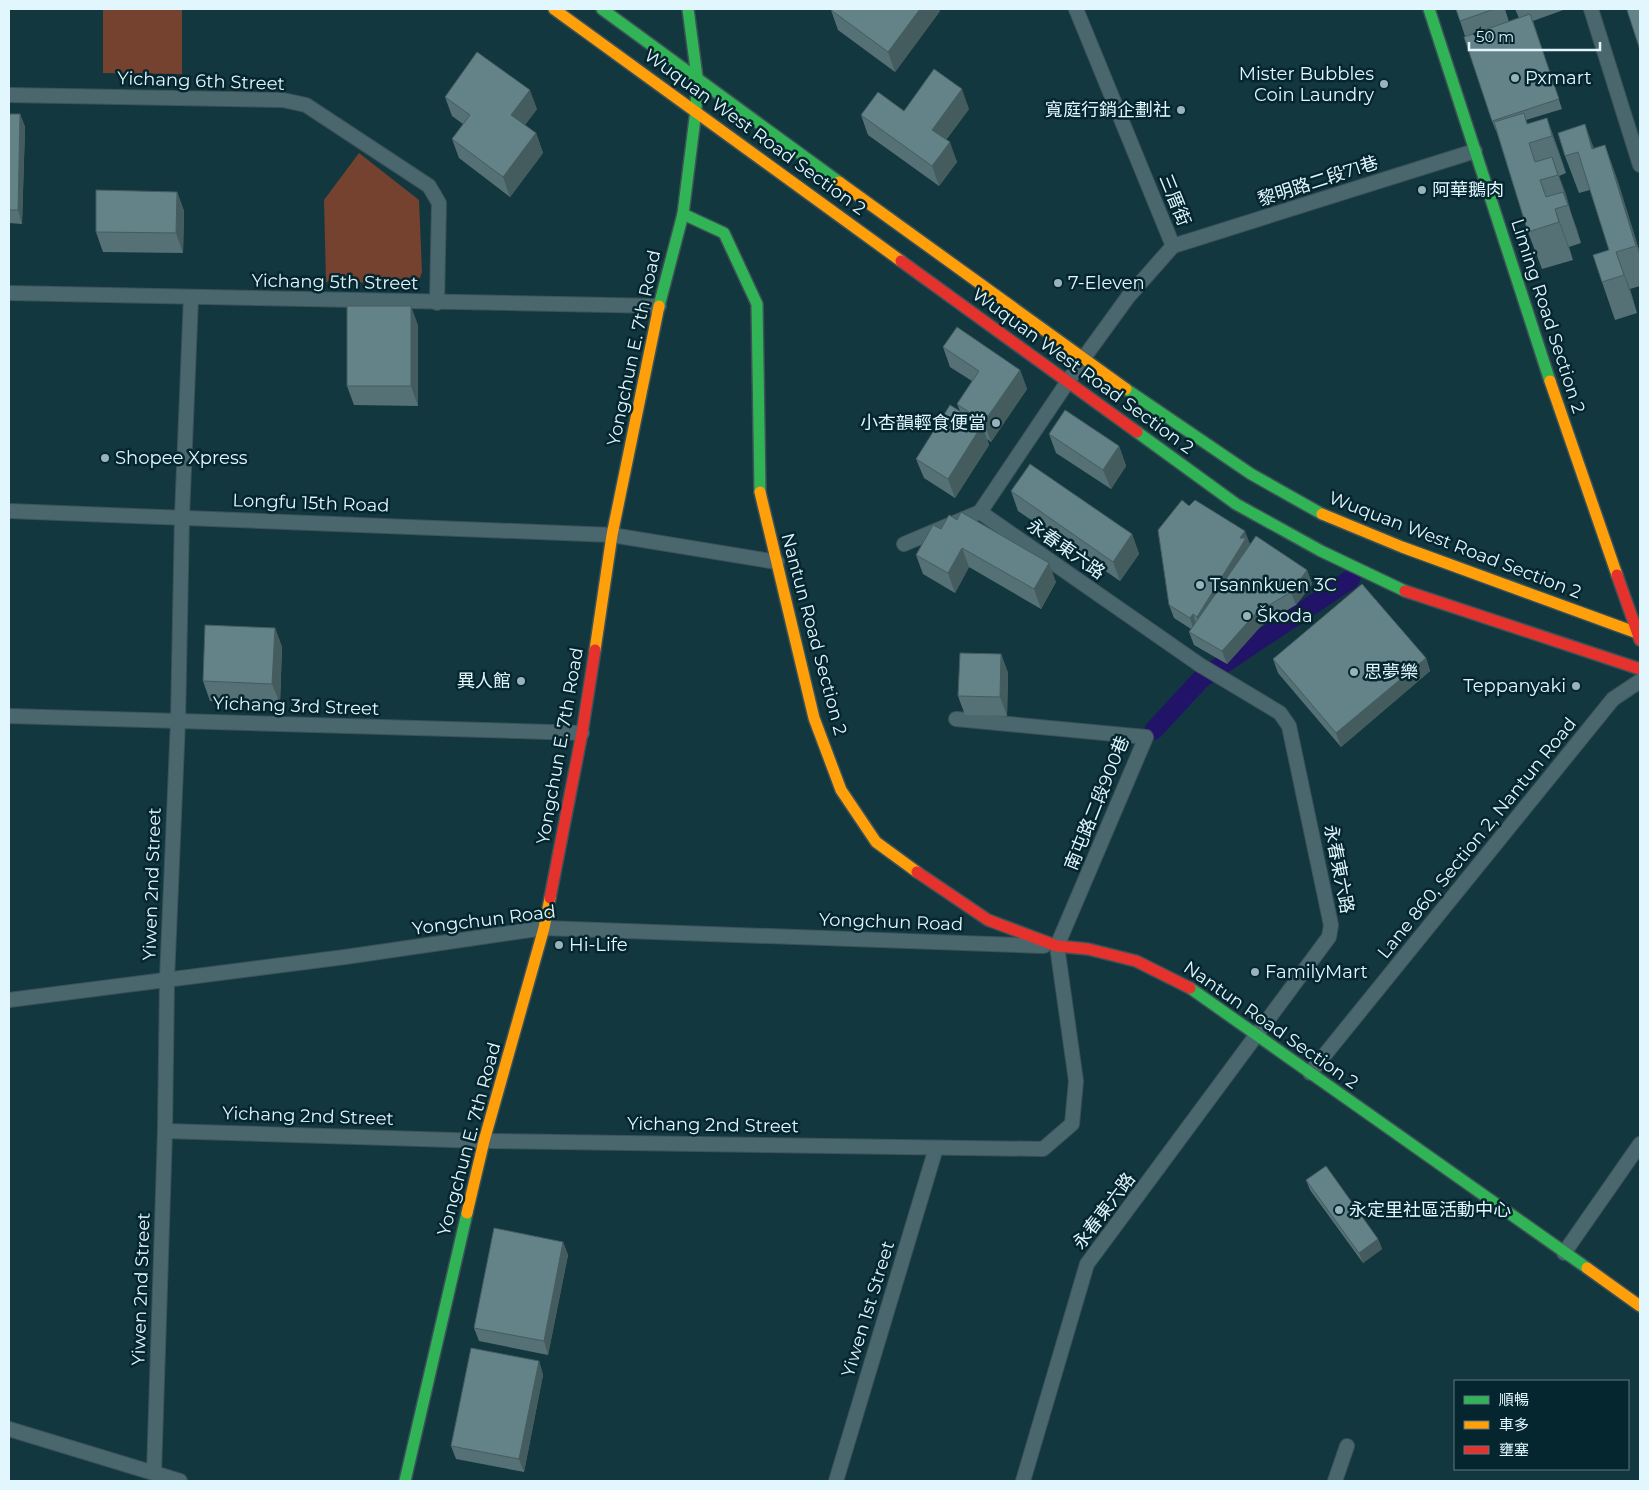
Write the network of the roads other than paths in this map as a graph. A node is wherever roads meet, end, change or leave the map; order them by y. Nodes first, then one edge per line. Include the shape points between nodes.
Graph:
1 (554, 9) edge
2 (602, 9) edge
3 (688, 9) edge
4 (1076, 9) edge
5 (1429, 9) edge
6 (1591, 9) edge
7 (697, 77) junction
8 (9, 95) edge
9 (696, 110) junction
10 (1475, 151) junction
11 (1640, 165) edge
12 (682, 214) junction
13 (1174, 246) junction
14 (9, 293) edge
15 (191, 297) junction
16 (437, 303) junction
17 (659, 306) junction
18 (1083, 359) junction
19 (1068, 382) junction
20 (9, 510) edge
21 (980, 512) junction
22 (182, 516) junction
23 (612, 535) junction
24 (904, 544) dead end
25 (777, 562) junction
26 (1639, 636) edge
27 (1640, 669) edge
28 (1640, 681) edge
29 (9, 716) edge
30 (956, 720) edge
31 (178, 721) junction
32 (582, 733) junction
33 (544, 928) junction
34 (1057, 946) junction
35 (167, 979) junction
36 (9, 1000) edge
37 (1258, 1036) junction
38 (1310, 1073) junction
39 (165, 1131) junction
40 (484, 1141) junction
41 (1640, 1144) edge
42 (936, 1148) junction
43 (1564, 1253) junction
44 (1640, 1306) edge
45 (9, 1429) edge
46 (1347, 1446) dead end
47 (154, 1473) junction
48 (180, 1481) edge
49 (405, 1481) edge
50 (836, 1481) edge
51 (1023, 1481) edge
52 (1336, 1481) edge

1 - 9 main road, Wuquan West Road Section 2
2 - 7 main road, Wuquan West Road Section 2
3 - 7 main road, Yongchun E. 7th Road
4 - 13 street, 三厝街
5 - 10 main road, Liming Road Section 2
6 - 11 street
7 - 9 main road, Yongchun E. 7th Road
7 - 18 main road, Wuquan West Road Section 2
8 - 16 street, Yichang 6th Street via 283,100 306,104 429,186 439,203
9 - 12 main road, Yongchun E. 7th Road
9 - 19 main road, Wuquan West Road Section 2
10 - 13 street, 黎明路二段71巷
10 - 26 main road, Liming Road Section 2 via 1568,436
12 - 17 main road, Yongchun E. 7th Road
12 - 25 main road, Nantun Road Section 2 via 724,233 757,304 759,486
13 - 18 street, 三厝街 via 1128,297
14 - 15 street, Yichang 5th Street
15 - 16 street, Yichang 5th Street
15 - 22 street, Yiwen 2nd Street
16 - 17 street, Yichang 5th Street
17 - 23 main road, Yongchun E. 7th Road
18 - 19 street, 三厝街
18 - 26 main road, Wuquan West Road Section 2 via 1250,474 1326,516
19 - 21 street, 三厝街
19 - 27 main road, Wuquan West Road Section 2 via 1236,504 1321,551 1400,589
20 - 22 street, Longfu 15th Road
21 - 24 street
21 - 37 street, 永春東六路 via 1200,665 1280,713 1288,726 1331,925 1330,937
22 - 23 street, Longfu 15th Road
22 - 31 street, Yiwen 2nd Street
23 - 25 street, Longfu 15th Road
23 - 32 main road, Yongchun E. 7th Road
25 - 34 main road, Nantun Road Section 2 via 796,653 814,718 841,790 876,842 988,920
28 - 38 street, Lane 860, Section 2, Nantun Road via 1613,699
29 - 31 street, Yichang 3rd Street
30 - 34 street, 南屯路二段900巷 via 1146,737
31 - 32 street, Yichang 3rd Street
31 - 35 street, Yiwen 2nd Street
32 - 33 main road, Yongchun E. 7th Road
33 - 34 street, Yongchun Road
33 - 35 street, Yongchun Road
33 - 40 main road, Yongchun E. 7th Road
34 - 37 main road, Nantun Road Section 2 via 1109,953 1152,967 1186,985
34 - 42 street, Yichang 2nd Street via 1076,1081 1072,1124 1043,1149
35 - 36 street, Yongchun Road
35 - 39 street, Yiwen 2nd Street
37 - 38 main road, Nantun Road Section 2
37 - 51 street, 永春東六路 via 1087,1264
38 - 43 main road, Nantun Road Section 2
39 - 40 street, Yichang 2nd Street
39 - 47 street, Yiwen 2nd Street
40 - 42 street, Yichang 2nd Street
40 - 49 main road, Yongchun E. 7th Road
41 - 43 street
42 - 50 street, Yiwen 1st Street
43 - 44 main road, Nantun Road Section 2
45 - 47 street
46 - 52 street
47 - 48 street

